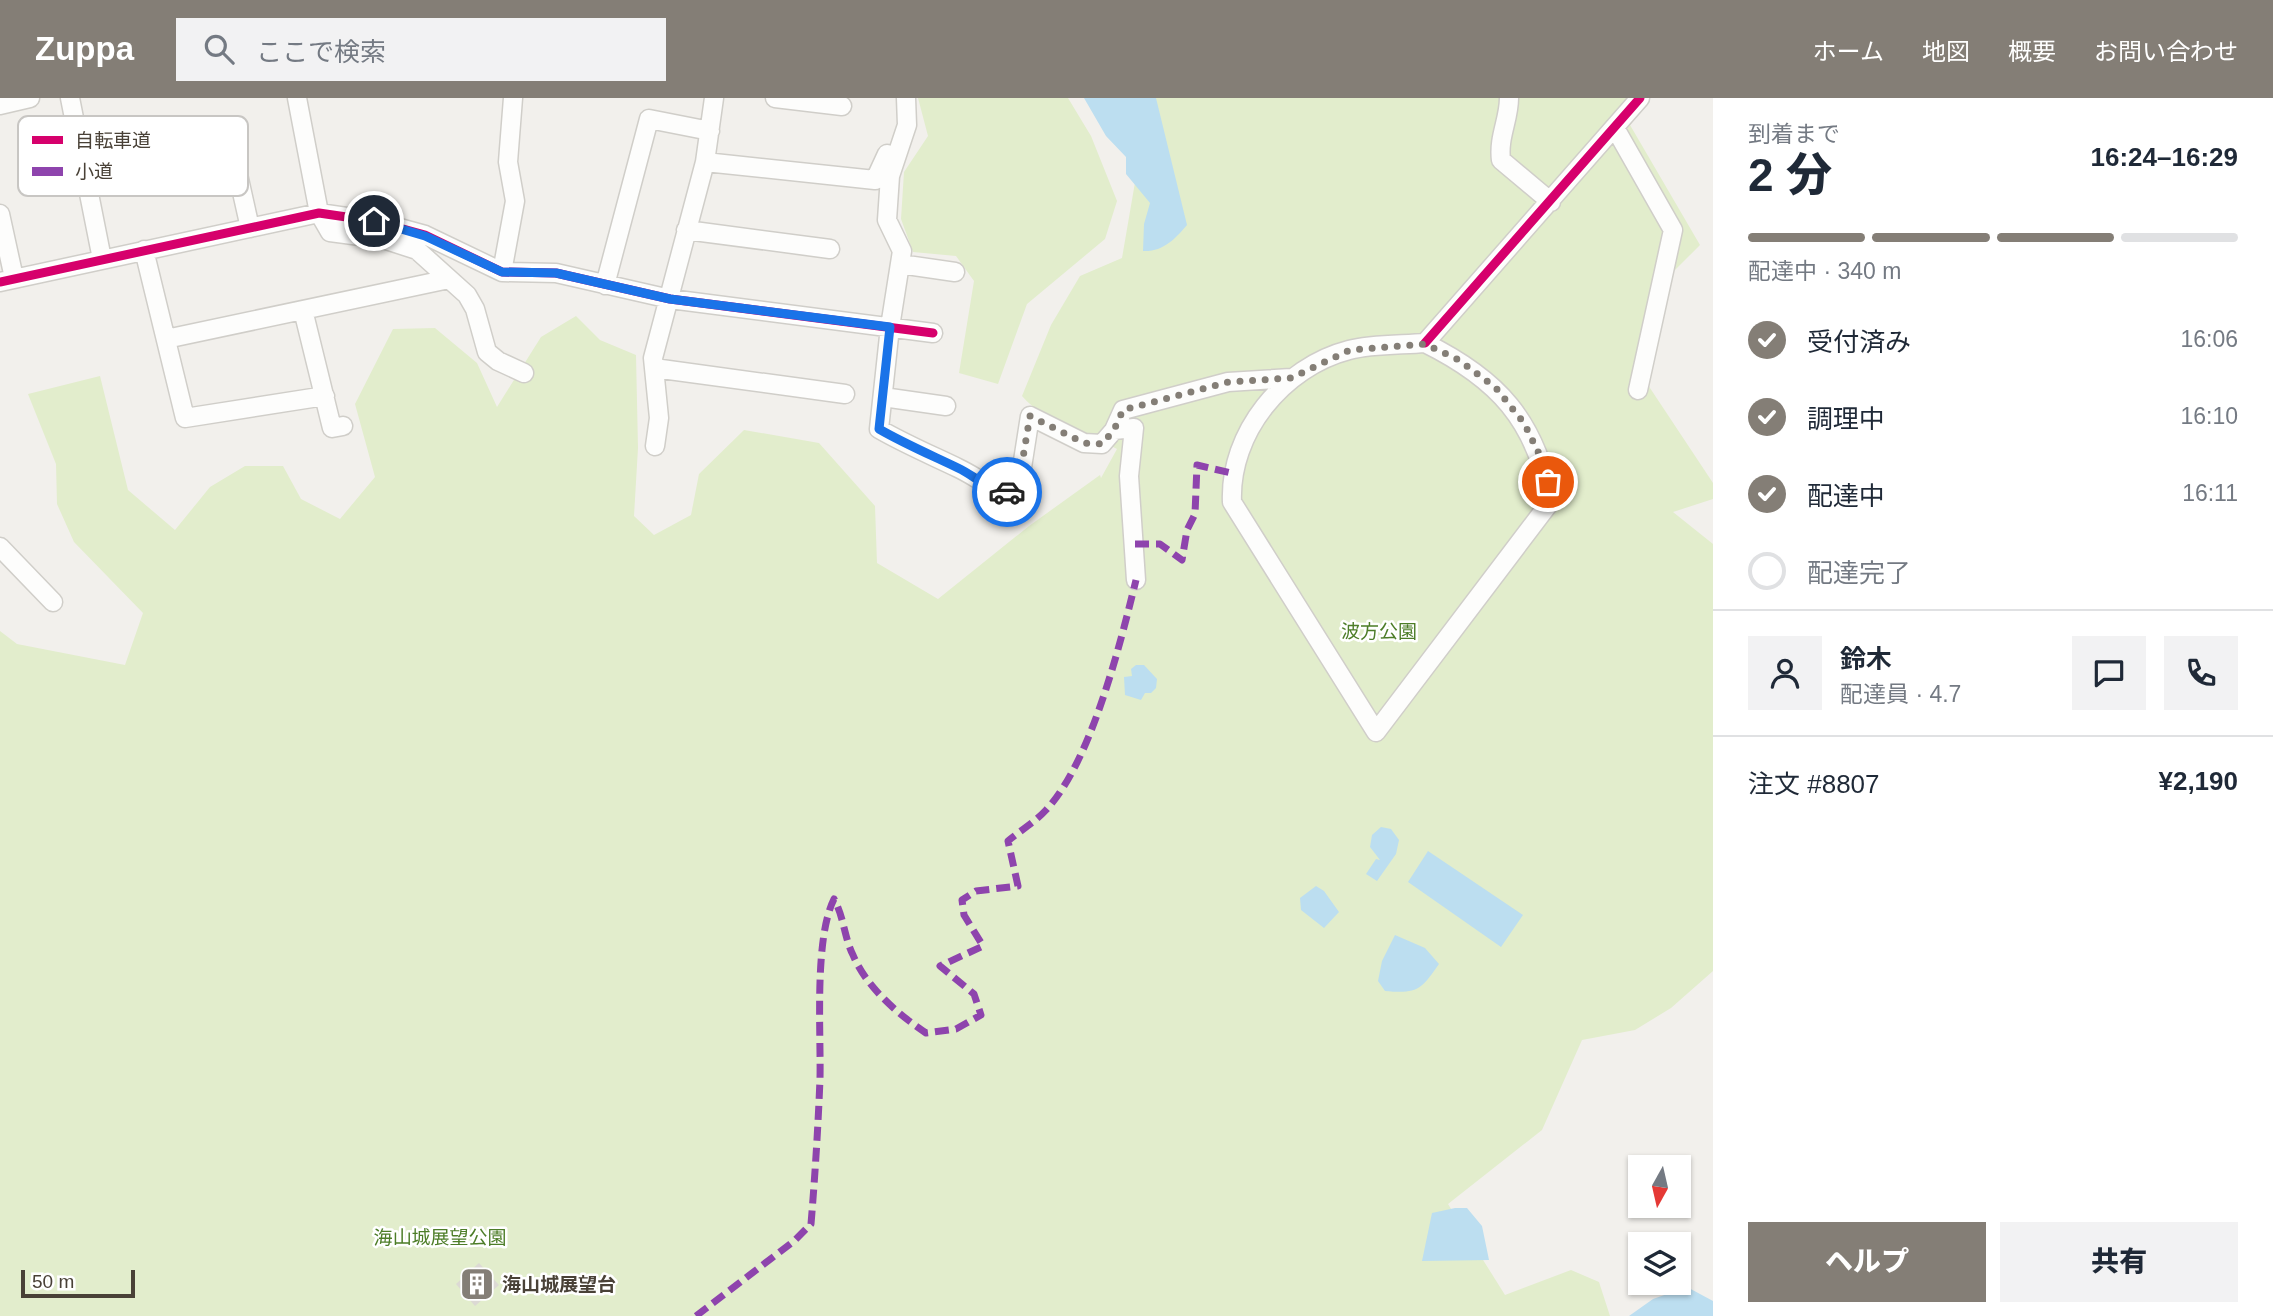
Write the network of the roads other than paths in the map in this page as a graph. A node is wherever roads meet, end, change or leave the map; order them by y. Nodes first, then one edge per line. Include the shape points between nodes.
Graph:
1 (30, 98) edge
2 (70, 98) edge
3 (298, 98) edge
4 (513, 98) edge
5 (714, 98) edge
6 (775, 98) edge
7 (906, 98) edge
8 (1509, 98) edge
9 (1640, 98) edge
10 (0, 105) edge
11 (842, 106) dead end
12 (74, 116) edge
13 (1615, 128) junction
14 (710, 131) junction
15 (899, 150) junction
16 (705, 162) junction
17 (89, 196) edge
18 (243, 196) edge
19 (1550, 202) junction
20 (319, 213) junction
21 (0, 214) edge
22 (250, 228) junction
23 (686, 230) junction
24 (830, 249) dead end
25 (145, 250) junction
26 (102, 260) junction
27 (900, 264) junction
28 (502, 272) junction
29 (955, 272) dead end
30 (449, 279) junction
31 (7, 280) edge
32 (605, 285) junction
33 (670, 299) junction
34 (303, 310) junction
35 (890, 327) junction
36 (933, 333) dead end
37 (166, 339) junction
38 (1425, 344) junction
39 (654, 368) junction
40 (524, 373) dead end
41 (1291, 378) junction
42 (1638, 390) dead end
43 (845, 394) dead end
44 (324, 396) junction
45 (883, 397) junction
46 (947, 406) dead end
47 (344, 426) dead end
48 (1114, 430) junction
49 (655, 446) dead end
50 (0, 548) edge
51 (1136, 580) dead end
52 (53, 602) dead end

1 - 10 street
2 - 12 street
3 - 20 street
4 - 28 street via 508,162 514,201
5 - 14 street
6 - 11 street
7 - 15 street via 907,125
8 - 19 street via 1499,143 1501,160
9 - 13 street
13 - 19 street
13 - 42 street via 1673,230
14 - 16 street
14 - 32 street via 649,119
15 - 16 street via 888,151 875,180
15 - 27 street via 890,176 887,220 902,251
16 - 23 street
17 - 26 street
18 - 22 street
19 - 38 street
20 - 22 street
20 - 28 street via 374,221 425,236
20 - 30 street via 330,232 383,239 417,250
21 - 31 street
22 - 25 street
23 - 24 street
23 - 33 street
25 - 26 street
25 - 37 street
26 - 31 street
27 - 29 street
27 - 35 street
28 - 32 street via 556,273
30 - 34 street
30 - 40 street via 475,309 488,352
32 - 33 street
33 - 35 street
33 - 39 street
34 - 37 street
34 - 44 street
35 - 36 street
35 - 45 street
37 - 44 street via 185,418
38 - 41 street via 1350,350
38 - 41 street via 1459,360 1496,388 1534,443 1544,464 1551,501 1376,732 1232,502 1231,481 1242,441
39 - 43 street
39 - 49 street via 659,418
41 - 48 street via 1228,382 1123,410
44 - 47 street via 332,428
45 - 46 street
45 - 48 street via 879,429 997,491 1017,493 1030,416 1084,443 1102,444
48 - 51 street via 1134,428 1129,476
50 - 52 street

